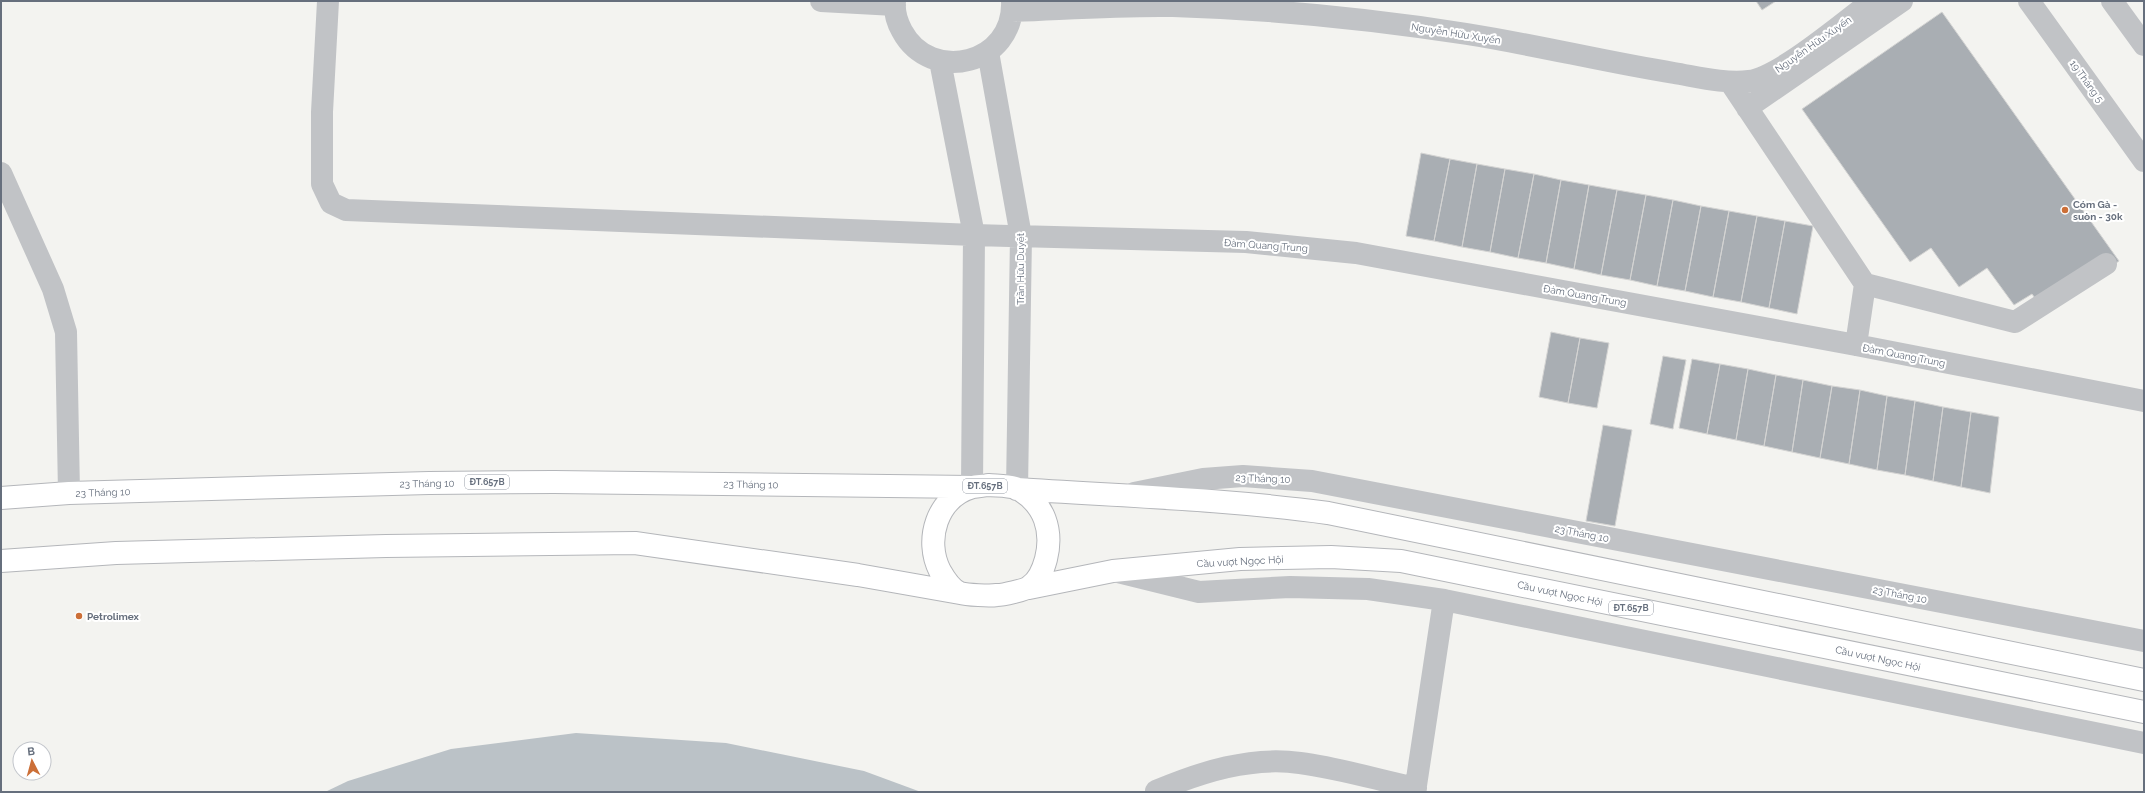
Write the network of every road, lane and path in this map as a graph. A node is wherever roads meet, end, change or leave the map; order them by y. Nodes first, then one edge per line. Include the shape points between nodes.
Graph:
1 (328, 1) edge
2 (821, 1) edge
3 (1872, 1) edge
4 (1902, 1) edge
5 (2029, 1) edge
6 (2112, 1) edge
7 (895, 3) edge
8 (1012, 6) edge
9 (2144, 45) edge
10 (988, 52) junction
11 (940, 61) junction
12 (1730, 82) junction
13 (1747, 108) junction
14 (2144, 161) edge
15 (1, 173) edge
16 (974, 236) junction
17 (1022, 236) junction
18 (2106, 264) dead end
19 (1865, 284) junction
20 (1856, 345) junction
21 (2144, 401) edge
22 (972, 487) junction
23 (1017, 489) junction
24 (69, 494) junction
25 (1117, 496) junction
26 (1, 498) edge
27 (1, 561) edge
28 (1113, 570) junction
29 (1029, 588) junction
30 (960, 593) junction
31 (1444, 600) junction
32 (2144, 641) edge
33 (2144, 680) edge
34 (2144, 712) edge
35 (2144, 743) edge
36 (1416, 790) edge
37 (1156, 791) dead end

1 - 16 street, Đàm Quang Trung via 322,112 322,184 331,203 346,210
2 - 7 street
3 - 12 street, Nguyễn Hữu Xuyến via 1768,75 1751,81
4 - 13 street
5 - 14 street, 19 Tháng 5
6 - 9 street
7 - 11 street via 898,24 907,41 922,54
8 - 10 street via 1008,27 1000,41
8 - 12 street, Nguyễn Hữu Xuyến via 1172,6 1289,12 1388,22
10 - 11 street via 973,60 956,63
10 - 17 street, Trần Hữu Duyệt
11 - 16 street
12 - 13 street
13 - 19 street
15 - 24 street via 53,289 66,332
16 - 17 street, Đàm Quang Trung
16 - 22 street
17 - 20 street, Đàm Quang Trung via 1246,242 1356,253
17 - 23 street, Trần Hữu Duyệt
18 - 19 street via 2015,322
19 - 20 street
20 - 21 street, Đàm Quang Trung
22 - 23 main road, ĐT.657B via 999,486
22 - 24 main road, 23 Tháng 10 / ĐT.657B via 554,482 429,483
22 - 30 main road, ĐT.657B via 954,496 941,512 933,531 935,561 945,579
23 - 25 main road, 23 Tháng 10 / ĐT.657B
23 - 29 main road, ĐT.657B via 1037,505 1047,523 1050,543 1042,573
24 - 26 main road, 23 Tháng 10 / ĐT.657B
25 - 32 street, 23 Tháng 10 via 1203,478 1243,476 1312,481
25 - 33 main road, ĐT.657B via 1227,502 1328,512
27 - 30 main road, ĐT.657B via 116,553 635,543 858,575
28 - 29 main road, ĐT.657B
28 - 31 street via 1199,592 1290,587 1368,589
28 - 34 main road, Cầu vượt Ngọc Hội / ĐT.657B via 1240,559 1331,557 1401,561
29 - 30 main road, ĐT.657B via 997,595
31 - 35 street
31 - 36 street
36 - 37 street via 1299,762 1266,762 1232,766 1194,775

